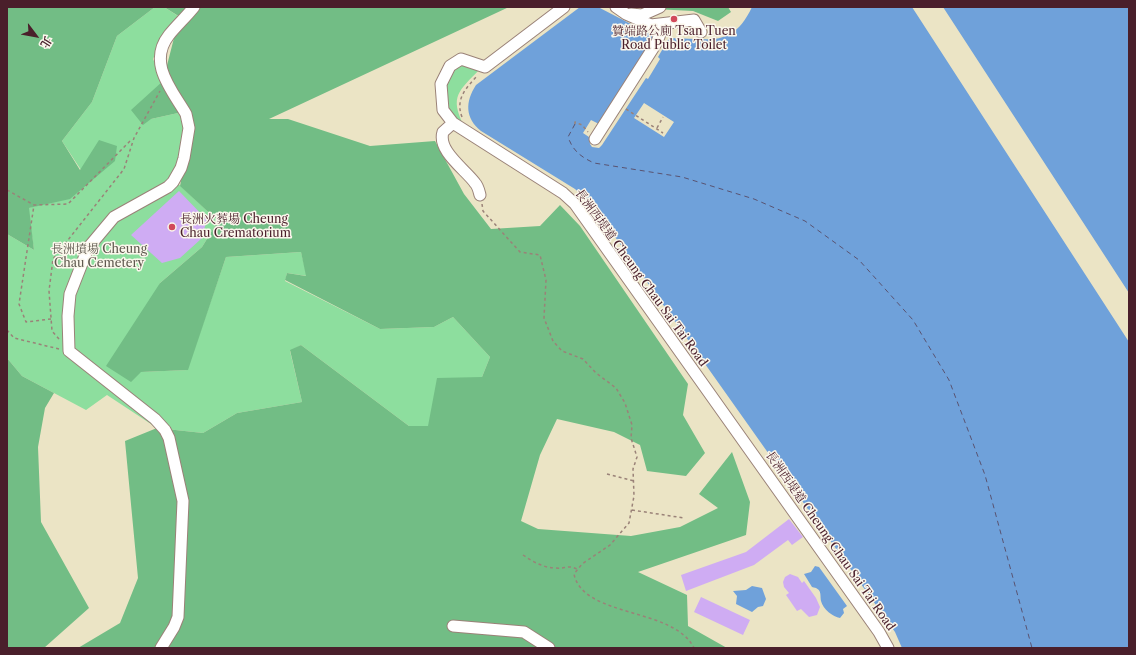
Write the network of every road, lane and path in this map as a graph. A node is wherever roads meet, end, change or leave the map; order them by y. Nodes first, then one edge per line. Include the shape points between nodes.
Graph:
1 (194, 7) edge
2 (564, 7) edge
3 (616, 7) edge
4 (660, 7) edge
5 (626, 14) junction
6 (660, 25) junction
7 (701, 32) dead end
8 (484, 67) junction
9 (166, 81) junction
10 (624, 108) dead end
11 (664, 117) dead end
12 (453, 123) junction
13 (575, 124) dead end
14 (656, 128) junction
15 (469, 133) junction
16 (663, 133) dead end
17 (134, 138) junction
18 (595, 139) joint
19 (7, 190) edge
20 (480, 194) joint
21 (34, 205) junction
22 (51, 319) junction
23 (7, 330) edge
24 (69, 351) junction
25 (607, 474) dead end
26 (634, 481) junction
27 (632, 510) junction
28 (684, 518) dead end
29 (523, 555) dead end
30 (578, 570) junction
31 (453, 626) dead end
32 (161, 648) edge
33 (549, 648) edge
34 (694, 648) edge
35 (888, 648) edge

1 - 9 street via 169,35 162,48 160,64
2 - 8 street
3 - 5 street
4 - 5 street via 642,15
5 - 6 street via 651,25
6 - 7 street via 694,20
6 - 18 street via 657,42
8 - 12 street, 長洲西堤道 Cheung Chau Sai Tai Road via 461,60 450,66 441,84 443,110
8 - 15 path via 462,92 460,111
9 - 17 path
9 - 24 street via 188,121 183,163 178,175 168,187 114,217 88,248 70,294
10 - 14 path
11 - 14 path
12 - 15 street, 長洲西堤道 Cheung Chau Sai Tai Road
12 - 20 street via 443,132 443,142 452,158 476,184
13 - 18 path via 582,125
14 - 16 path
15 - 35 street, 長洲西堤道 Cheung Chau Sai Tai Road via 564,193 575,204
17 - 21 path via 68,204
17 - 22 path via 124,169 53,258 49,291
19 - 21 path
20 - 26 path via 483,211 520,252 540,255 546,280 544,318 553,341 562,351 583,360 616,388 625,403 632,425 630,438 637,457 633,469
21 - 22 path via 19,304 26,322
22 - 24 path via 52,331
23 - 24 path via 14,338
24 - 32 street via 155,419 169,438 182,498 183,522 178,617
25 - 26 path
26 - 27 path
27 - 28 path
27 - 30 path via 629,523 620,534
29 - 30 path via 549,568 567,566
30 - 34 path via 574,574 576,584 587,594 615,608 661,622 690,639
31 - 33 street via 524,632

